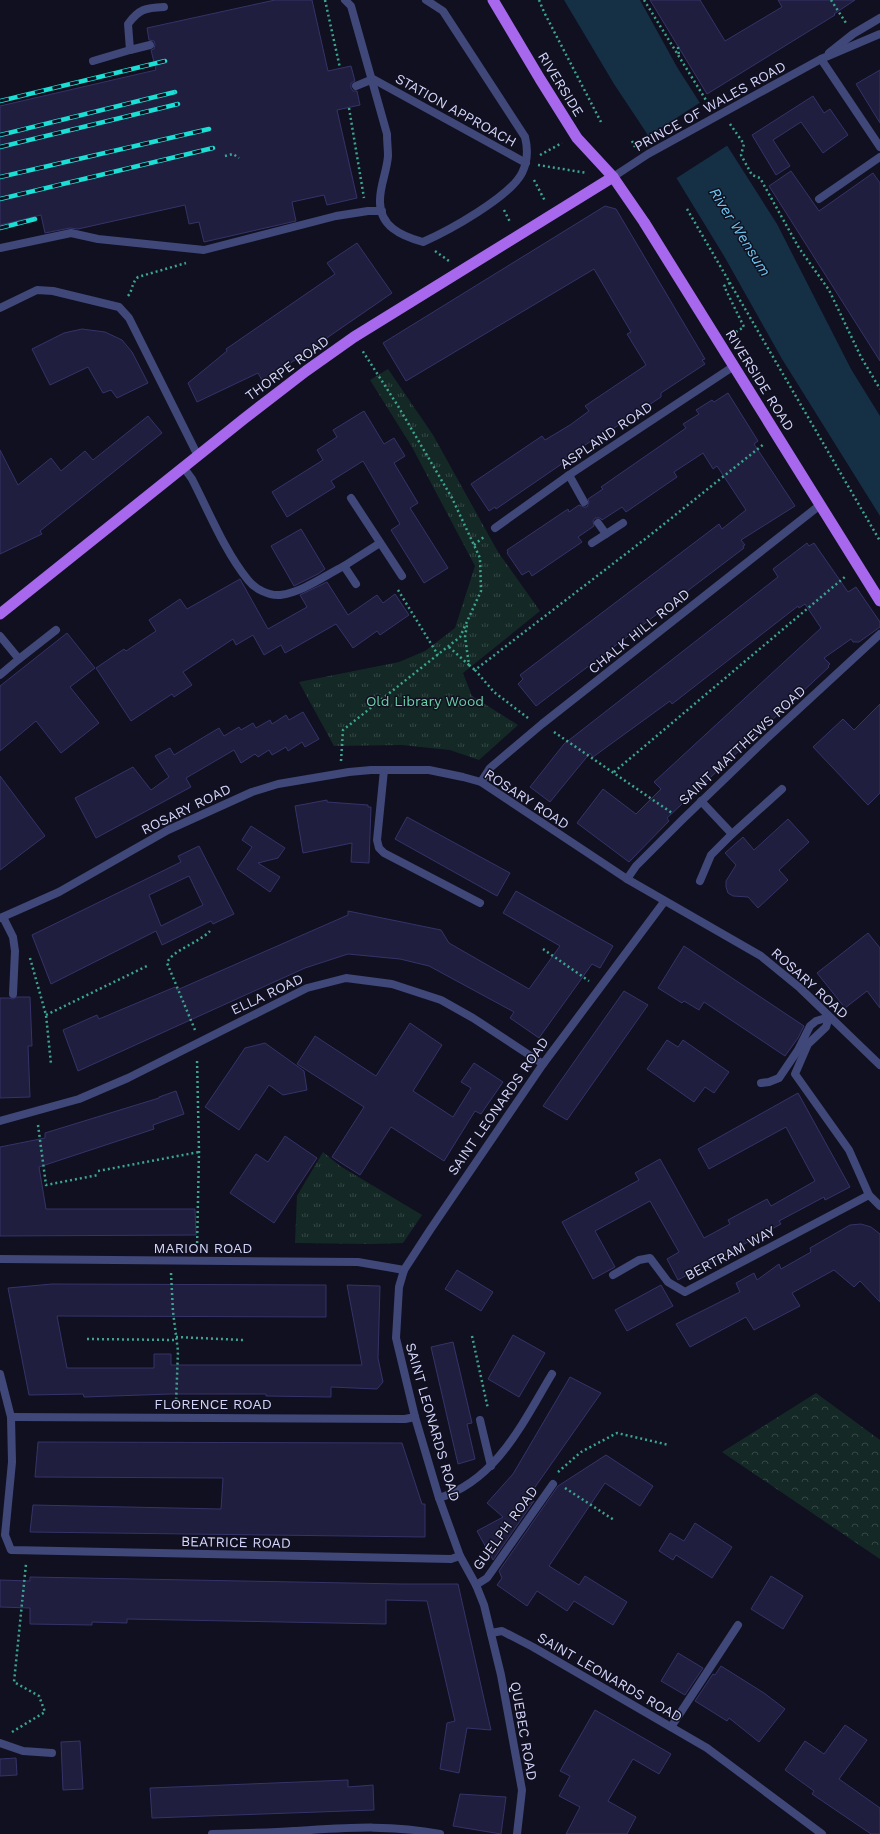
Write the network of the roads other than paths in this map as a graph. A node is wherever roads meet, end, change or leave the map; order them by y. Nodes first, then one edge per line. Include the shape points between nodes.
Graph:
1 (345, 0) edge
2 (426, 0) edge
3 (493, 0) edge
4 (164, 7) dead end
5 (880, 18) edge
6 (880, 34) edge
7 (150, 45) dead end
8 (130, 50) junction
9 (821, 60) junction
10 (93, 61) dead end
11 (373, 79) junction
12 (356, 86) dead end
13 (880, 147) edge
14 (880, 157) edge
15 (526, 163) junction
16 (613, 176) junction
17 (819, 199) dead end
18 (382, 211) junction
19 (0, 248) edge
20 (0, 308) edge
21 (734, 366) junction
22 (198, 456) junction
23 (184, 468) junction
24 (569, 475) junction
25 (351, 498) dead end
26 (584, 502) dead end
27 (820, 505) junction
28 (598, 523) dead end
29 (623, 524) dead end
30 (495, 528) dead end
31 (606, 534) junction
32 (380, 543) junction
33 (592, 543) dead end
34 (344, 566) junction
35 (402, 576) road end
36 (356, 584) dead end
37 (880, 601) edge
38 (0, 614) edge
39 (56, 630) dead end
40 (880, 634) edge
41 (0, 636) edge
42 (19, 660) junction
43 (0, 675) edge
44 (384, 770) junction
45 (480, 782) junction
46 (782, 788) dead end
47 (701, 801) junction
48 (732, 834) junction
49 (627, 880) junction
50 (700, 881) dead end
51 (664, 902) junction
52 (480, 903) dead end
53 (2, 917) edge
54 (13, 994) dead end
55 (829, 1017) junction
56 (543, 1064) junction
57 (880, 1065) edge
58 (761, 1083) dead end
59 (0, 1121) edge
60 (869, 1195) junction
61 (880, 1206) edge
62 (0, 1259) edge
63 (404, 1270) junction
64 (613, 1275) dead end
65 (0, 1374) edge
66 (552, 1374) dead end
67 (11, 1417) junction
68 (415, 1417) junction
69 (480, 1420) road end
70 (491, 1466) junction
71 (551, 1487) road end
72 (440, 1498) junction
73 (460, 1556) junction
74 (476, 1585) junction
75 (738, 1625) dead end
76 (491, 1633) junction
77 (671, 1727) junction
78 (0, 1743) edge
79 (52, 1753) dead end
80 (271, 1833) edge
81 (212, 1834) edge
82 (440, 1834) edge
83 (517, 1834) edge
84 (822, 1834) edge

1 - 11 street, STATION APPROACH via 351,6
2 - 15 street, STATION APPROACH via 443,11 525,137 528,149
3 - 16 main road, RIVERSIDE via 577,138
4 - 8 street via 146,8 136,14 128,24
5 - 9 street, PRINCE OF WALES ROAD via 853,34
6 - 9 street, PRINCE OF WALES ROAD
7 - 8 street
8 - 10 street
9 - 13 street
9 - 16 street, PRINCE OF WALES ROAD via 648,154
11 - 12 street, STATION APPROACH
11 - 15 street, STATION APPROACH
11 - 18 street, STATION APPROACH via 387,134 388,156 380,200
14 - 17 street
15 - 18 street, STATION APPROACH via 516,183 498,198 444,232 422,242 403,236 388,225
16 - 21 main road, RIVERSIDE ROAD
16 - 22 main road, THORPE ROAD via 354,337
18 - 19 street via 336,216 204,250 98,239 71,233
20 - 22 street via 37,290 53,291 119,306 129,318
21 - 24 street, ASPLAND ROAD
21 - 27 main road, RIVERSIDE ROAD
22 - 23 main road, THORPE ROAD
23 - 34 street via 191,476 233,559 249,581 262,592 279,595 297,591
23 - 38 main road, THORPE ROAD
24 - 26 street
24 - 30 street, ASPLAND ROAD
25 - 32 street
27 - 37 main road, RIVERSIDE ROAD
27 - 45 street, CHALK HILL ROAD via 542,724 490,768
28 - 31 street
29 - 31 street
31 - 33 street
32 - 34 street
32 - 35 street
34 - 36 street
39 - 42 street
40 - 47 street, SAINT MATTHEWS ROAD
41 - 42 street
42 - 43 street
44 - 45 street, ROSARY ROAD via 429,770
44 - 52 street via 377,840 379,848
44 - 53 street, ROSARY ROAD via 305,779 252,792 168,830 59,892
45 - 49 street, ROSARY ROAD
46 - 48 street
47 - 48 street
47 - 49 street, SAINT MATTHEWS ROAD via 636,866
48 - 50 street via 711,855
49 - 51 street, ROSARY ROAD
51 - 55 street, ROSARY ROAD via 761,956 800,988
51 - 56 street, SAINT LEONARDS ROAD
53 - 54 street via 13,937
55 - 57 street, ROSARY ROAD
55 - 58 street via 816,1020 810,1026 779,1078
55 - 60 street via 826,1027 808,1044 795,1074 849,1150
56 - 59 street, ELLA ROAD via 441,1000 392,984 346,978 307,988 128,1078 79,1099
56 - 63 street, SAINT LEONARDS ROAD
60 - 61 street
60 - 64 street, BERTRAM WAY via 685,1292 668,1282 650,1258 639,1260
62 - 63 street, MARION ROAD via 358,1262
63 - 68 street, SAINT LEONARDS ROAD via 399,1287 396,1338
65 - 67 street
66 - 70 street via 507,1448
67 - 68 street, FLORENCE ROAD
67 - 73 street, BEATRICE ROAD via 12,1462 5,1535 11,1550 451,1559
68 - 72 street, SAINT LEONARDS ROAD
69 - 70 street
70 - 72 street via 476,1480
71 - 74 street, GUELPH ROAD via 487,1578
72 - 73 street, SAINT LEONARDS ROAD
73 - 74 street, SAINT LEONARDS ROAD
74 - 76 street, SAINT LEONARDS ROAD
75 - 77 street
76 - 77 street, SAINT LEONARDS ROAD via 502,1631 533,1647
76 - 83 street, QUEBEC ROAD via 522,1790
77 - 84 street, SAINT LEONARDS ROAD via 707,1748
78 - 79 street via 23,1751
80 - 81 street
80 - 82 street via 377,1826

